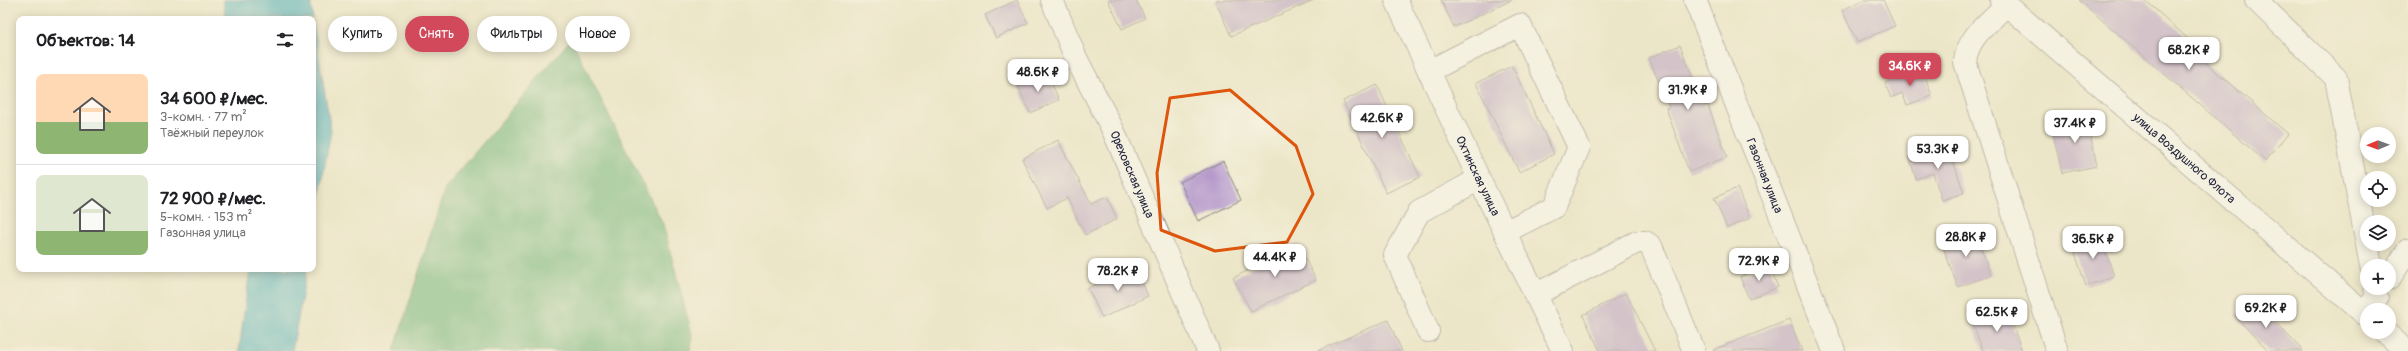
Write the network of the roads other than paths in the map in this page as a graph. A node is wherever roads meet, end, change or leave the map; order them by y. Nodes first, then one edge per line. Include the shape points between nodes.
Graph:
1 (1052, 0) edge
2 (1396, 0) edge
3 (1695, 0) edge
4 (2256, 0) edge
5 (2004, 2) edge
6 (1429, 71) junction
7 (1479, 179) junction
8 (2362, 215) edge
9 (1504, 232) junction
10 (2408, 250) edge
11 (2396, 268) edge
12 (1535, 295) junction
13 (2373, 300) edge
14 (1428, 331) dead end
15 (2393, 339) edge
16 (1208, 351) edge
17 (1563, 351) edge
18 (1694, 351) edge
19 (1834, 351) edge
20 (2057, 351) edge
21 (2406, 351) edge

1 - 16 street, Ореховская улица via 1075,56 1113,130
2 - 6 street, Охтинская улица
3 - 19 street, Газонная улица
4 - 8 street via 2336,78
5 - 13 street, улица Воздушного Флота
5 - 20 street via 1973,38 1966,49 1965,62
6 - 7 street, Охтинская улица
6 - 9 street via 1520,25 1579,147 1554,207
7 - 9 street, Охтинская улица
7 - 14 street via 1420,212 1395,255
9 - 12 street, Охтинская улица
10 - 11 street
12 - 17 street, Охтинская улица
12 - 18 street via 1637,242 1645,242 1651,246
15 - 21 street

